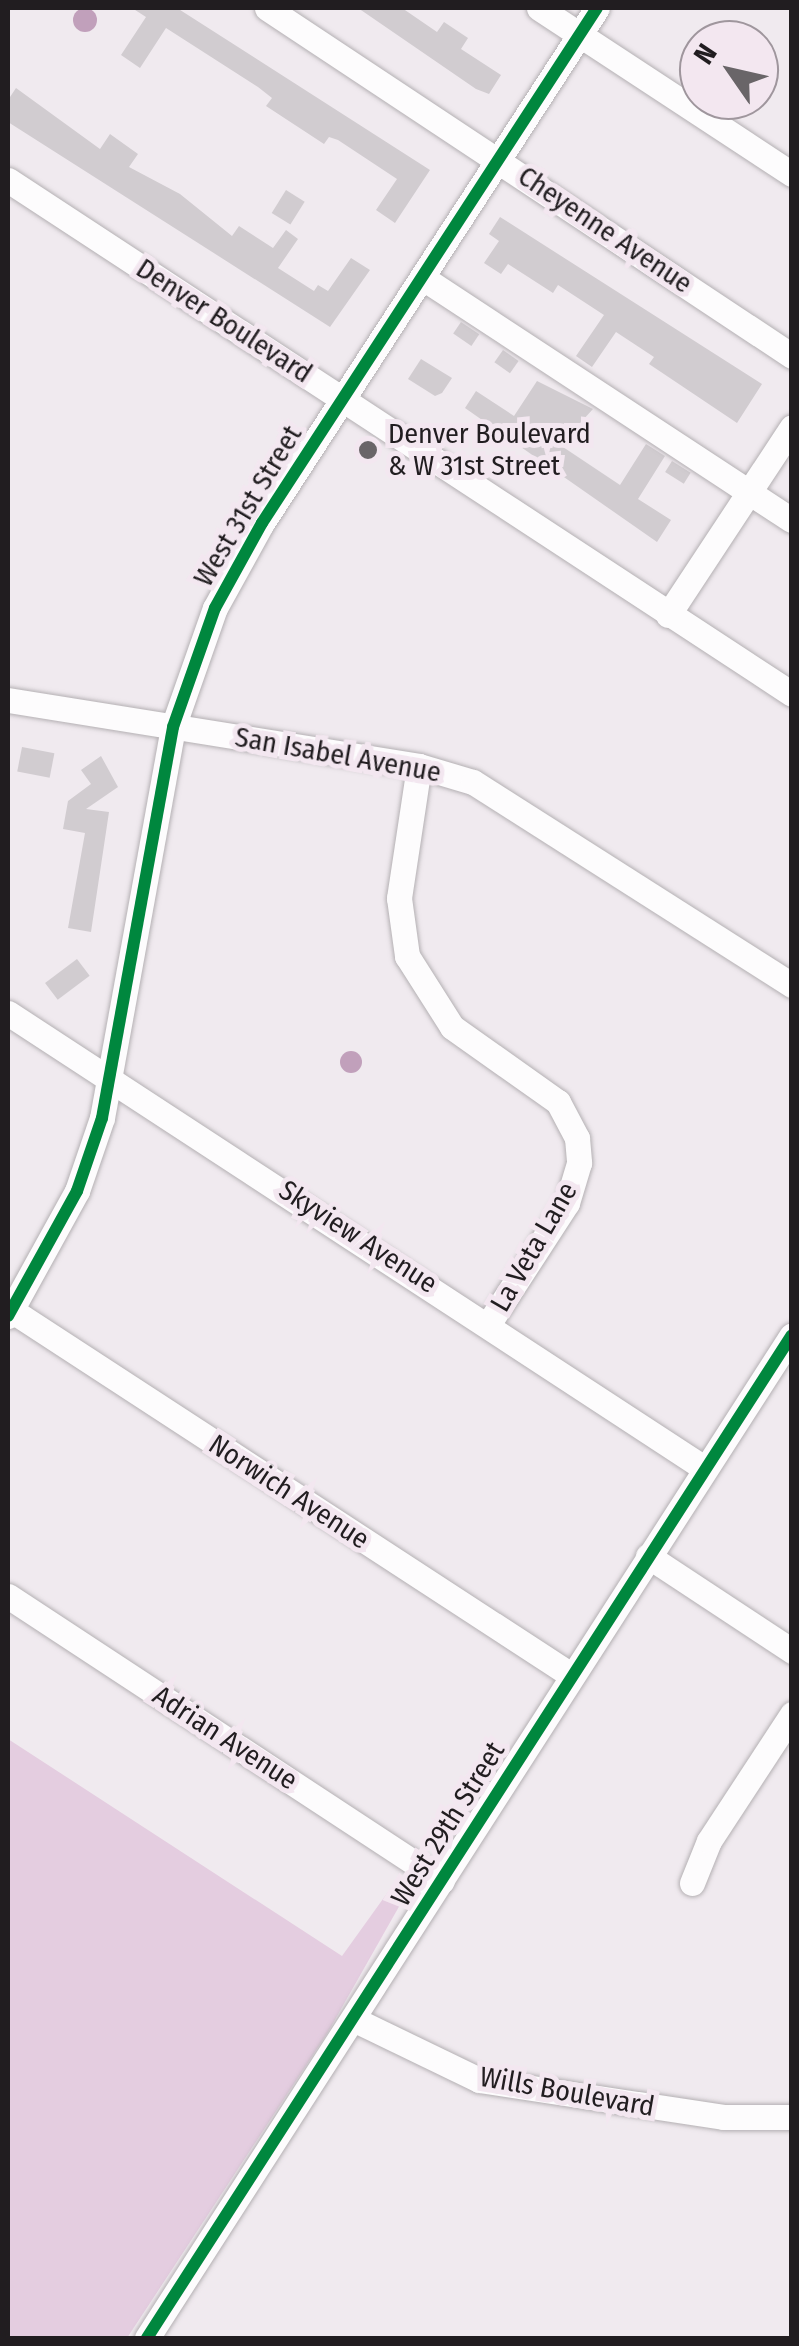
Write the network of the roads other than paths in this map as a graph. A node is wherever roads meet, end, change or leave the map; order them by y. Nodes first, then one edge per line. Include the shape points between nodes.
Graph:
1 (267, 8) edge
2 (540, 8) edge
3 (598, 8) edge
4 (581, 33) junction
5 (500, 159) junction
6 (792, 174) edge
7 (8, 180) edge
8 (422, 278) junction
9 (792, 356) edge
10 (344, 399) junction
11 (792, 426) edge
12 (748, 492) junction
13 (792, 520) edge
14 (668, 614) junction
15 (792, 694) edge
16 (8, 700) edge
17 (174, 728) junction
18 (419, 766) junction
19 (792, 985) edge
20 (8, 1013) edge
21 (113, 1078) junction
22 (9, 1312) edge
23 (489, 1323) junction
24 (792, 1335) edge
25 (704, 1468) junction
26 (648, 1556) junction
27 (8, 1596) edge
28 (792, 1651) edge
29 (571, 1675) junction
30 (792, 1714) edge
31 (442, 1881) junction
32 (692, 1883) dead end
33 (355, 2020) junction
34 (792, 2117) edge
35 (147, 2338) edge

1 - 5 street, Cheyenne Avenue
2 - 4 street
3 - 4 street, West 31st Street
4 - 5 street, West 31st Street
4 - 6 street
5 - 8 street, West 31st Street
5 - 9 street, Cheyenne Avenue
7 - 10 street, Denver Boulevard
8 - 10 street, West 31st Street
8 - 12 street
10 - 14 street, Denver Boulevard
10 - 17 street, West 31st Street via 215,608
11 - 12 street
12 - 13 street
12 - 14 street
14 - 15 street, Denver Boulevard
16 - 17 street, San Isabel Avenue
17 - 18 street, San Isabel Avenue
17 - 21 street, West 31st Street
18 - 19 street, San Isabel Avenue via 502,796
18 - 23 street, La Veta Lane via 399,898 407,956 452,1027 558,1102 576,1138 579,1163 567,1203
20 - 21 street, Skyview Avenue
21 - 22 street, West 31st Street via 76,1190
21 - 23 street, Skyview Avenue
22 - 29 street, Norwich Avenue
23 - 25 street, Skyview Avenue
24 - 25 street, West 29th Street
25 - 26 street, West 29th Street
26 - 28 street
26 - 29 street, West 29th Street
27 - 31 street, Adrian Avenue
29 - 31 street, West 29th Street
30 - 32 street via 709,1840
31 - 33 street, West 29th Street
33 - 34 street, Wills Boulevard via 478,2080 722,2117
33 - 35 street, West 29th Street

